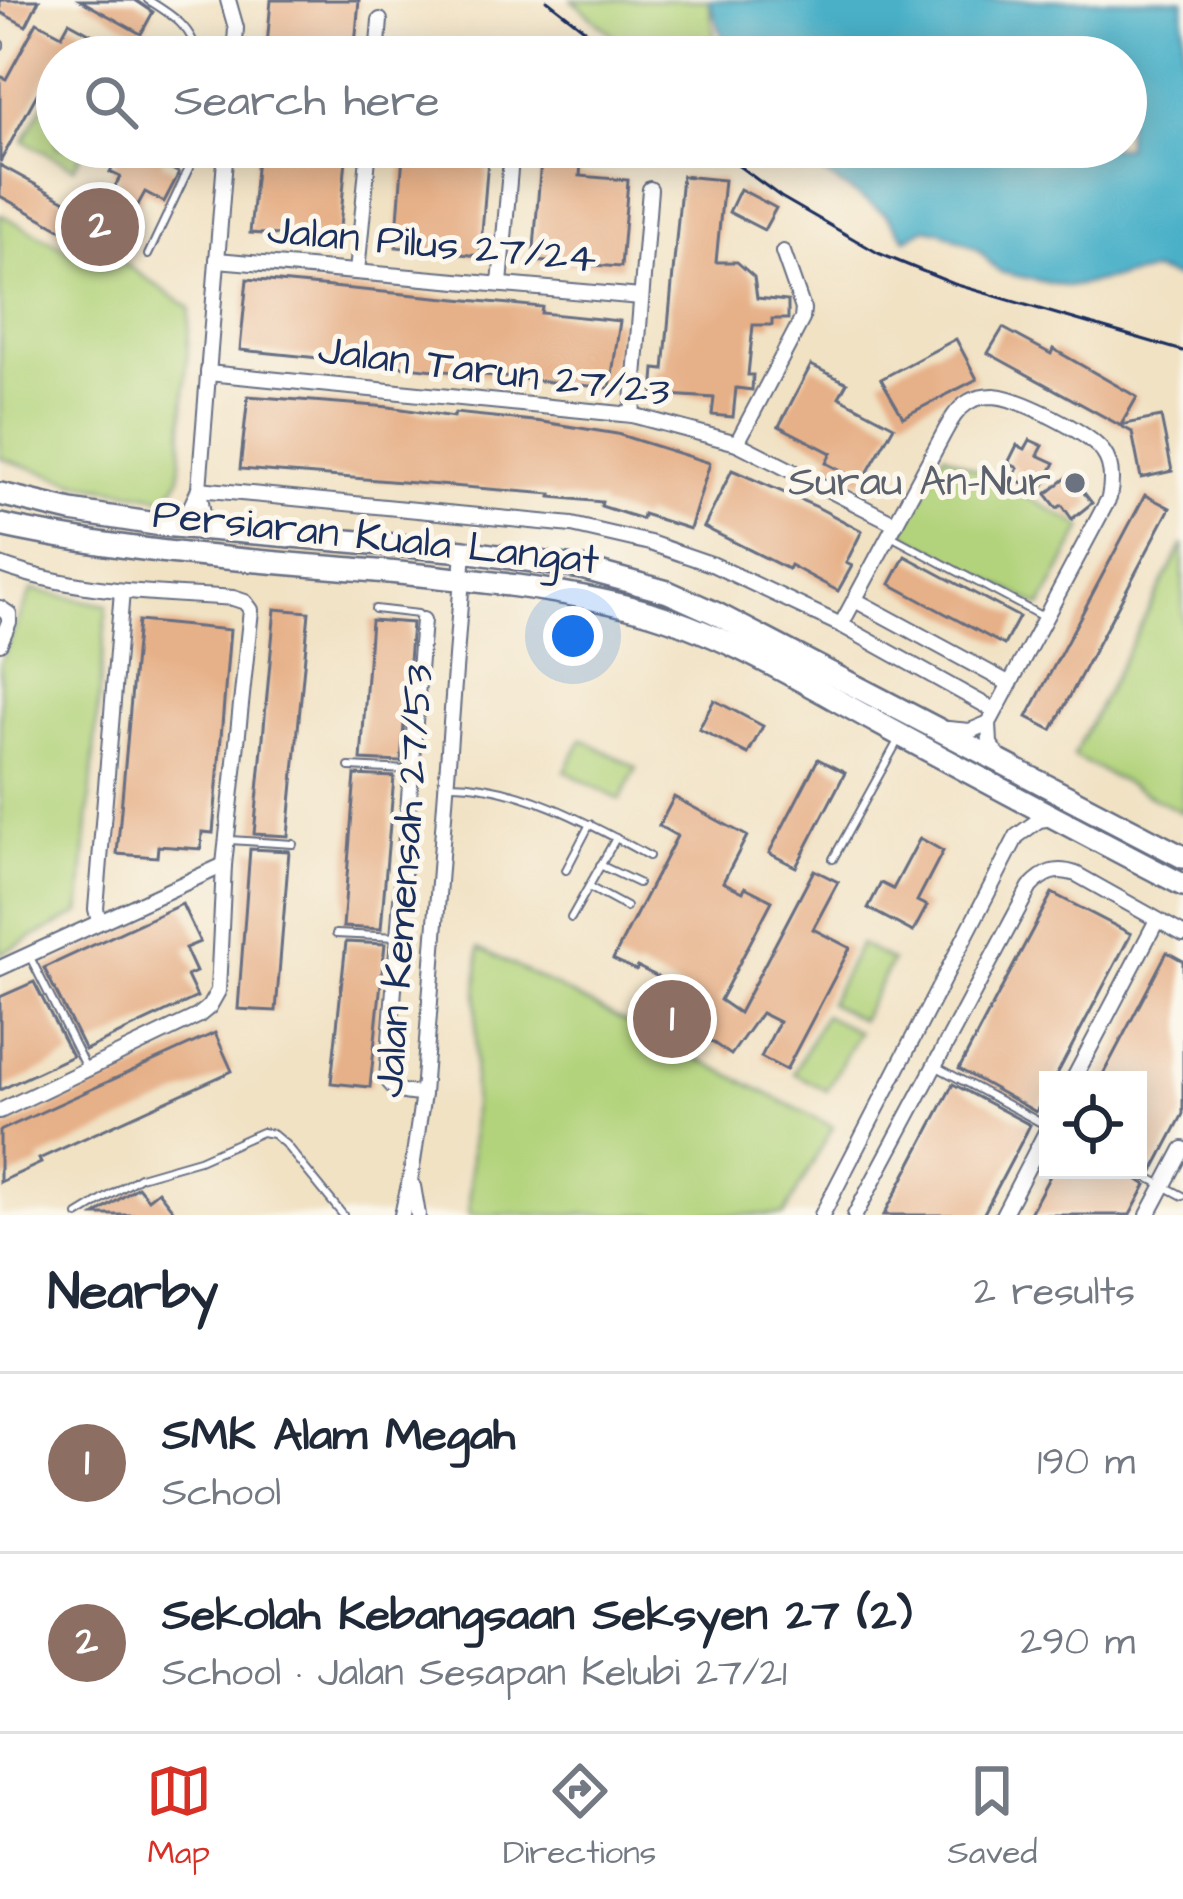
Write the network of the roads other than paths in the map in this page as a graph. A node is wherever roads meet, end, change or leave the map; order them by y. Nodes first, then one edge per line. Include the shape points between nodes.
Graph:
1 (148, 0) edge
2 (228, 0) edge
3 (380, 20) dead end
4 (191, 36) edge
5 (235, 36) edge
6 (379, 36) edge
7 (189, 168) edge
8 (224, 168) edge
9 (367, 168) edge
10 (510, 168) edge
11 (650, 189) dead end
12 (783, 252) dead end
13 (148, 255) dead end
14 (217, 260) junction
15 (357, 272) junction
16 (500, 284) junction
17 (641, 297) junction
18 (208, 373) junction
19 (632, 415) junction
20 (737, 443) junction
21 (199, 489) junction
22 (0, 494) edge
23 (0, 524) edge
24 (162, 525) junction
25 (222, 530) junction
26 (893, 530) junction
27 (464, 551) junction
28 (0, 565) edge
29 (461, 579) junction
30 (122, 592) junction
31 (855, 600) junction
32 (0, 608) edge
33 (375, 609) dead end
34 (1046, 618) junction
35 (423, 620) joint
36 (841, 625) junction
37 (0, 643) edge
38 (1010, 683) junction
39 (992, 717) junction
40 (936, 727) junction
41 (901, 736) junction
42 (1005, 765) junction
43 (349, 767) dead end
44 (410, 770) junction
45 (447, 784) junction
46 (1006, 792) junction
47 (1053, 818) junction
48 (590, 824) junction
49 (1018, 836) junction
50 (616, 838) junction
51 (227, 840) junction
52 (293, 844) dead end
53 (649, 856) dead end
54 (1183, 857) edge
55 (833, 859) dead end
56 (224, 865) junction
57 (601, 865) junction
58 (566, 870) dead end
59 (638, 883) dead end
60 (1183, 885) edge
61 (589, 887) junction
62 (626, 908) dead end
63 (571, 918) dead end
64 (99, 920) junction
65 (1156, 920) junction
66 (336, 934) dead end
67 (1183, 934) edge
68 (397, 937) junction
69 (29, 953) junction
70 (0, 968) edge
71 (934, 1065) junction
72 (87, 1070) junction
73 (1078, 1071) edge
74 (423, 1094) junction
75 (0, 1111) edge
76 (1039, 1122) edge
77 (1039, 1145) edge
78 (1183, 1149) edge
79 (412, 1174) junction
80 (1147, 1177) edge
81 (1164, 1186) junction
82 (1183, 1196) edge
83 (78, 1215) edge
84 (343, 1215) edge
85 (402, 1215) edge
86 (418, 1215) edge
87 (822, 1215) edge
88 (855, 1215) edge
89 (1003, 1215) edge
90 (1148, 1215) edge

1 - 4 lane
2 - 5 street
3 - 6 street
7 - 13 lane
8 - 14 street
9 - 15 street
10 - 16 street
11 - 17 street
12 - 20 street via 802,319
14 - 15 street, Jalan Pilus 27/24
14 - 18 street
15 - 16 street, Jalan Pilus 27/24
16 - 17 street, Jalan Pilus 27/24
17 - 19 street
18 - 19 street, Jalan Tarun 27/23
18 - 21 street
19 - 20 street, Jalan Tarun 27/23
20 - 26 street, Jalan Tarun 27/23
21 - 24 street via 188,513
21 - 25 street via 203,514
21 - 36 street via 572,525 714,565
22 - 24 main road, Persiaran Kuala Langat
23 - 29 main road, Persiaran Kuala Langat via 131,549
24 - 25 main road, Persiaran Kuala Langat
25 - 27 main road, Persiaran Kuala Langat
26 - 31 street
26 - 34 lane
26 - 34 street via 968,402 1004,398 1076,431 1103,452 1112,482
27 - 29 street, Jalan Kemensah 27/53
27 - 40 main road, Persiaran Kuala Langat via 581,568 668,592
28 - 30 street
29 - 41 main road, Persiaran Kuala Langat via 595,599 685,624
29 - 45 street, Jalan Kemensah 27/53
30 - 51 street via 233,598 251,610
30 - 64 street
31 - 36 street
31 - 38 street
32 - 37 street via 9,614
33 - 35 lane
34 - 38 street
35 - 44 street
36 - 39 street
38 - 39 street
39 - 40 street via 970,731
39 - 42 street via 990,744
40 - 42 main road, Persiaran Kuala Langat
41 - 46 main road, Persiaran Kuala Langat
41 - 55 lane
42 - 54 main road, Persiaran Kuala Langat
43 - 44 lane
44 - 68 street
45 - 48 lane via 473,784
45 - 74 street, Jalan Kemensah 27/53
46 - 47 main road, Persiaran Kuala Langat
46 - 49 street
47 - 49 street
47 - 60 main road, Persiaran Kuala Langat
48 - 50 lane
48 - 58 lane
49 - 87 street
50 - 53 lane
50 - 57 lane
51 - 52 lane
51 - 56 street
56 - 64 street
56 - 72 street via 218,991 208,1007
57 - 59 lane
57 - 61 lane
61 - 62 lane
61 - 63 lane
64 - 69 street
65 - 67 street
65 - 71 street via 1064,870 1041,876
65 - 73 street
66 - 68 lane
68 - 74 street via 386,1078 400,1092
69 - 70 street
69 - 72 lane
71 - 76 lane
71 - 88 street
72 - 75 street
74 - 79 street, Jalan Kemensah 27/53
77 - 89 street
78 - 81 street
79 - 85 street, Jalan Kemensah 27/53
79 - 86 street
80 - 81 lane
81 - 82 lane
81 - 90 street
83 - 84 lane via 140,1177 262,1132 285,1144

